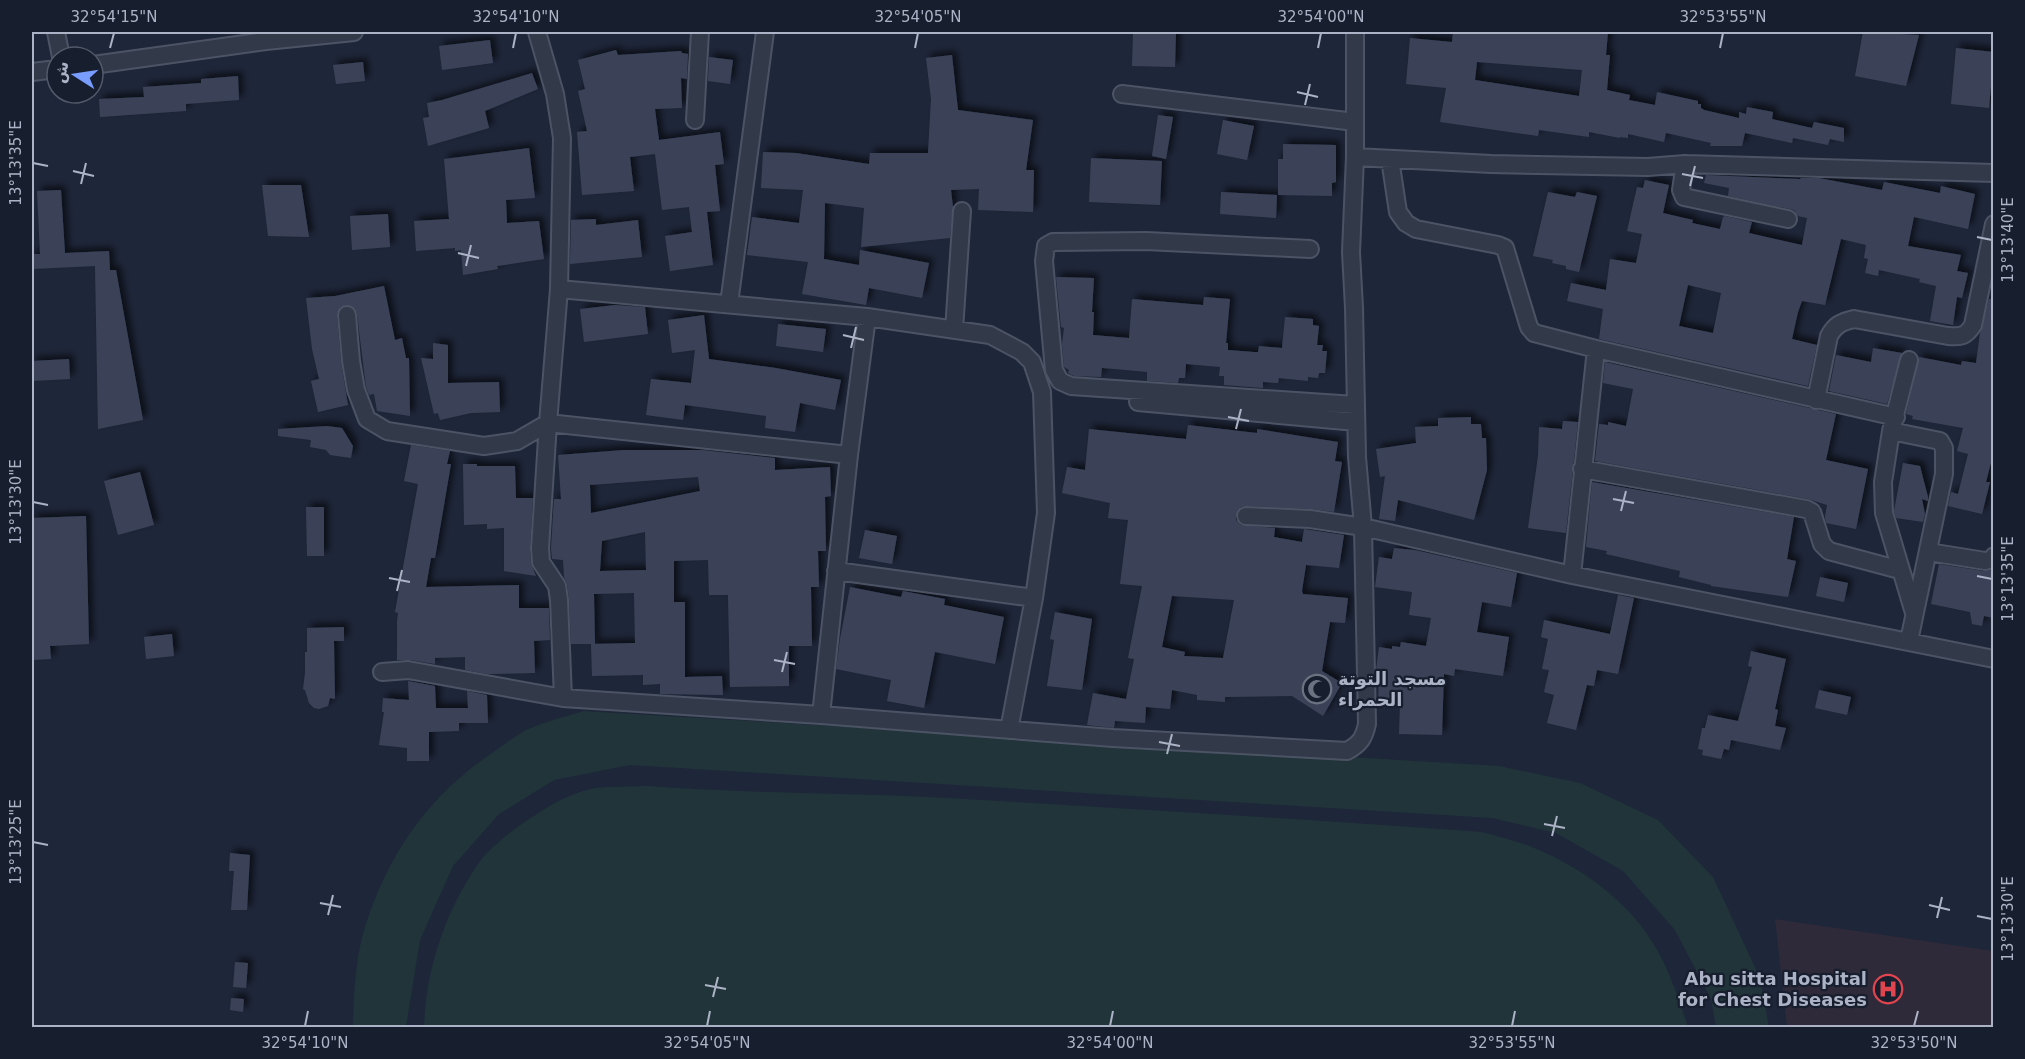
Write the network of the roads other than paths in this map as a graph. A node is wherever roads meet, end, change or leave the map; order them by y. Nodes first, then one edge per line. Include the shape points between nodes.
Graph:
1 (354, 32) edge
2 (537, 32) edge
3 (700, 32) edge
4 (765, 32) edge
5 (1355, 32) edge
6 (266, 36) edge
7 (105, 63) edge
8 (1122, 94) dead end
9 (695, 120) dead end
10 (1355, 122) junction
11 (1355, 157) junction
12 (1390, 159) junction
13 (1685, 164) junction
14 (1994, 173) edge
15 (962, 211) dead end
16 (1788, 219) dead end
17 (1994, 224) edge
18 (1310, 249) dead end
19 (559, 289) junction
20 (729, 304) junction
21 (347, 315) dead end
22 (867, 317) junction
23 (954, 330) junction
24 (1596, 349) junction
25 (1909, 360) dead end
26 (1042, 392) junction
27 (1816, 400) junction
28 (1355, 414) junction
29 (548, 423) junction
30 (1893, 424) junction
31 (849, 455) junction
32 (1582, 468) junction
33 (1246, 516) dead end
34 (1363, 527) junction
35 (1929, 552) junction
36 (1994, 556) edge
37 (1900, 570) junction
38 (836, 571) junction
39 (1572, 575) junction
40 (1034, 598) junction
41 (1914, 613) junction
42 (1909, 641) junction
43 (1994, 659) edge
44 (382, 672) dead end
45 (562, 698) junction
46 (820, 715) junction
47 (1009, 730) junction

1 - 6 street
2 - 19 street via 555,94 562,138
3 - 9 street
4 - 20 street
5 - 10 street
6 - 7 street
8 - 10 street
10 - 11 street
11 - 12 street
11 - 28 street
12 - 13 street via 1648,167
12 - 24 street via 1398,212 1406,223 1416,229 1505,249 1528,327 1534,333
13 - 14 street
13 - 16 street via 1681,193 1688,199
15 - 23 street
17 - 27 street via 1973,325 1967,334 1948,336 1854,320 1842,322 1829,336
18 - 28 street via 1146,241 1053,242 1047,246 1044,261 1053,370 1059,381 1071,386
19 - 20 street
19 - 29 street
20 - 22 street
21 - 29 street via 356,390 367,418 387,431 484,446 517,441
22 - 23 street
22 - 31 street
23 - 26 street via 990,335 1022,352 1032,362
24 - 27 street
24 - 32 street
25 - 30 street
26 - 28 street
26 - 40 street via 1046,513
27 - 30 street
28 - 34 street
29 - 31 street
29 - 45 street via 540,555 557,586
30 - 35 street via 1940,441 1944,448 1944,474
30 - 37 street via 1883,482 1884,513
31 - 38 street
32 - 37 street via 1806,509 1812,512 1822,544 1829,551
32 - 39 street
33 - 34 street via 1310,519
34 - 39 street
34 - 47 street via 1367,724 1357,746 1347,751
35 - 36 street via 1985,561
35 - 41 street
37 - 41 street
38 - 40 street
38 - 46 street
39 - 42 street
40 - 47 street
41 - 42 street
42 - 43 street
44 - 45 street via 408,670
45 - 46 street
46 - 47 street

